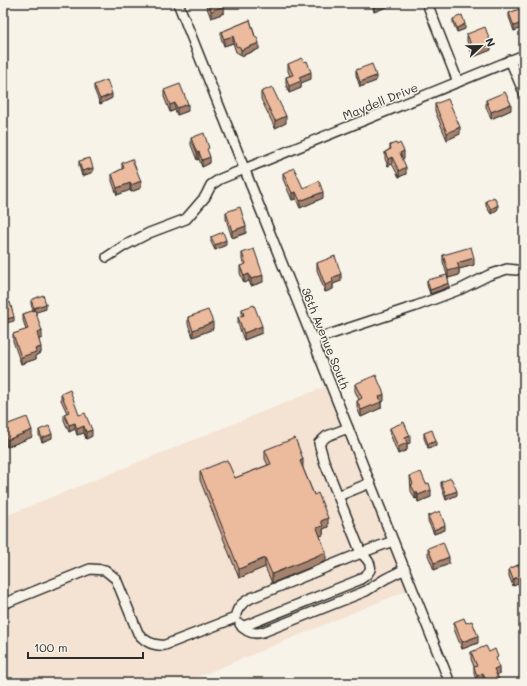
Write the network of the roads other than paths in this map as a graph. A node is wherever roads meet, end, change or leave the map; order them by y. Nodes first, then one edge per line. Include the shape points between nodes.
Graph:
1 (178, 3) edge
2 (427, 3) edge
3 (524, 55) edge
4 (510, 60) junction
5 (458, 82) junction
6 (524, 93) edge
7 (245, 169) junction
8 (106, 257) dead end
9 (516, 270) dead end
10 (313, 340) junction
11 (348, 428) junction
12 (370, 483) junction
13 (338, 496) junction
14 (393, 541) junction
15 (361, 553) junction
16 (405, 570) junction
17 (3, 604) edge
18 (235, 618) junction
19 (242, 627) junction
20 (450, 683) edge

1 - 7 street, 36th Avenue South
2 - 5 street
3 - 4 street, Maydell Drive
4 - 5 street, Maydell Drive
4 - 6 street
5 - 7 street, Maydell Drive
7 - 8 street, Maydell Drive via 211,185 205,197 186,219 149,233
7 - 10 street, 36th Avenue South
9 - 10 street via 507,269 489,275 416,306
10 - 11 street, 36th Avenue South
11 - 12 street, 36th Avenue South
11 - 13 street via 327,436 319,443
12 - 13 street
12 - 14 street, 36th Avenue South
13 - 15 street
14 - 15 street
14 - 16 street, 36th Avenue South
15 - 18 street via 251,598 237,609
15 - 19 street via 369,563 369,574
16 - 19 street via 366,591 262,632 249,633
16 - 20 street, 36th Avenue South
17 - 18 street via 97,569 105,570 116,579 138,633 142,639 158,646
18 - 19 street

